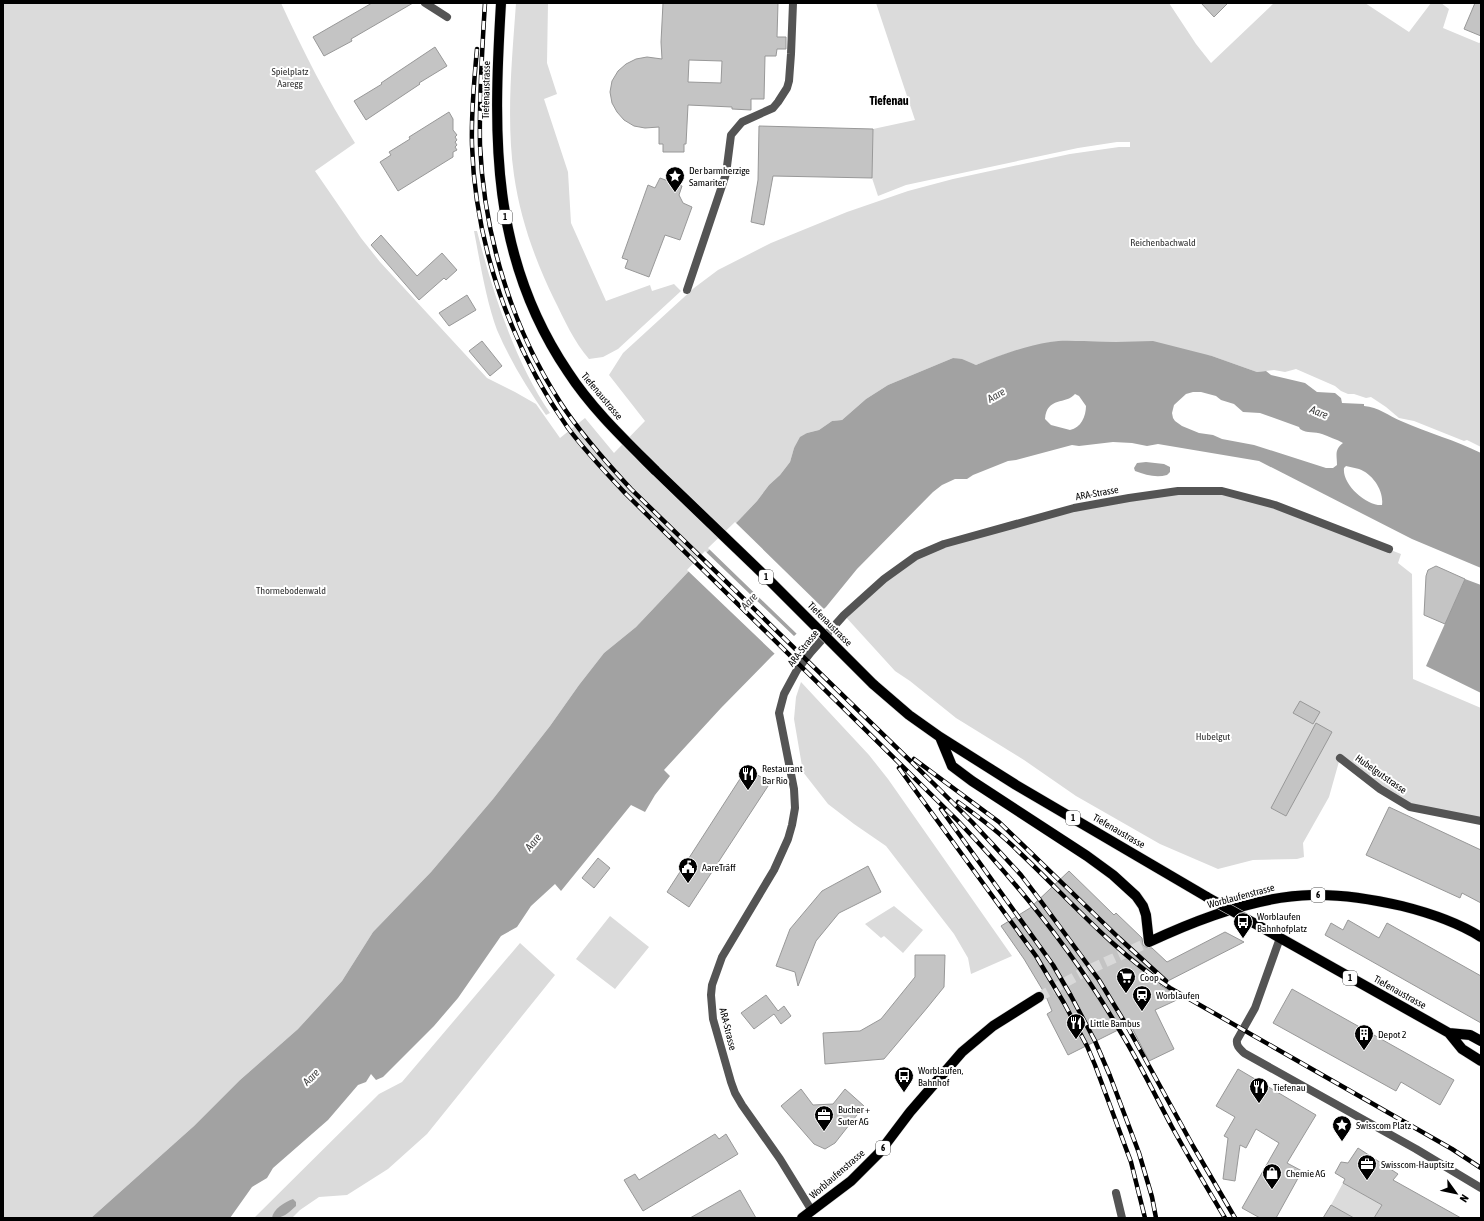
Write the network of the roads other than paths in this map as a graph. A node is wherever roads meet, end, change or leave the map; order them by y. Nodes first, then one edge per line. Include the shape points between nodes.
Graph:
1 (425, 3) edge
2 (501, 3) edge
3 (793, 3) edge
4 (447, 17) dead end
5 (687, 290) dead end
6 (1389, 549) dead end
7 (940, 737) junction
8 (1340, 758) dead end
9 (1481, 821) edge
10 (1481, 937) edge
11 (1280, 938) junction
12 (1039, 996) tunnel mouth
13 (1449, 1033) junction
14 (1481, 1041) edge
15 (1481, 1061) edge
16 (1481, 1188) edge
17 (1116, 1194) dead end
18 (812, 1211) junction
19 (802, 1218) edge
20 (1122, 1218) edge

1 - 4 street
2 - 7 main road, Tiefenaustrasse / 1, bridge via 497,131 505,218 524,289 556,354 581,391 625,441 891,701
3 - 5 street via 791,61 787,88 773,108 742,122 731,135 726,174
6 - 18 street, ARA-Strasse via 1275,505 1222,491 1178,491 1129,498 1074,508 944,544 916,556 884,579 844,615 811,652 797,670 784,694 780,713 794,789 795,808 788,839 774,870 722,957 711,995 713,1019 730,1082 742,1106
7 - 10 main road, Worblaufenstrasse / 6 via 952,766 1087,856 1136,896 1146,914 1149,942 1223,912 1259,902 1310,895 1370,898 1419,910
7 - 11 main road, Tiefenaustrasse / 1, bridge via 1016,785
8 - 9 street, Hubelgutstrasse via 1380,789 1410,807
11 - 13 main road, Tiefenaustrasse / 1
11 - 16 street via 1255,1008 1237,1040 1240,1049
12 - 18 main road, Worblaufenstrasse / 6 via 993,1026 962,1052 913,1108 879,1153 851,1181
13 - 14 main road, Tiefenaustrasse / 1 via 1470,1035
13 - 15 main road, Tiefenaustrasse / 1 via 1462,1049
17 - 20 street
18 - 19 main road, Worblaufenstrasse / 6

